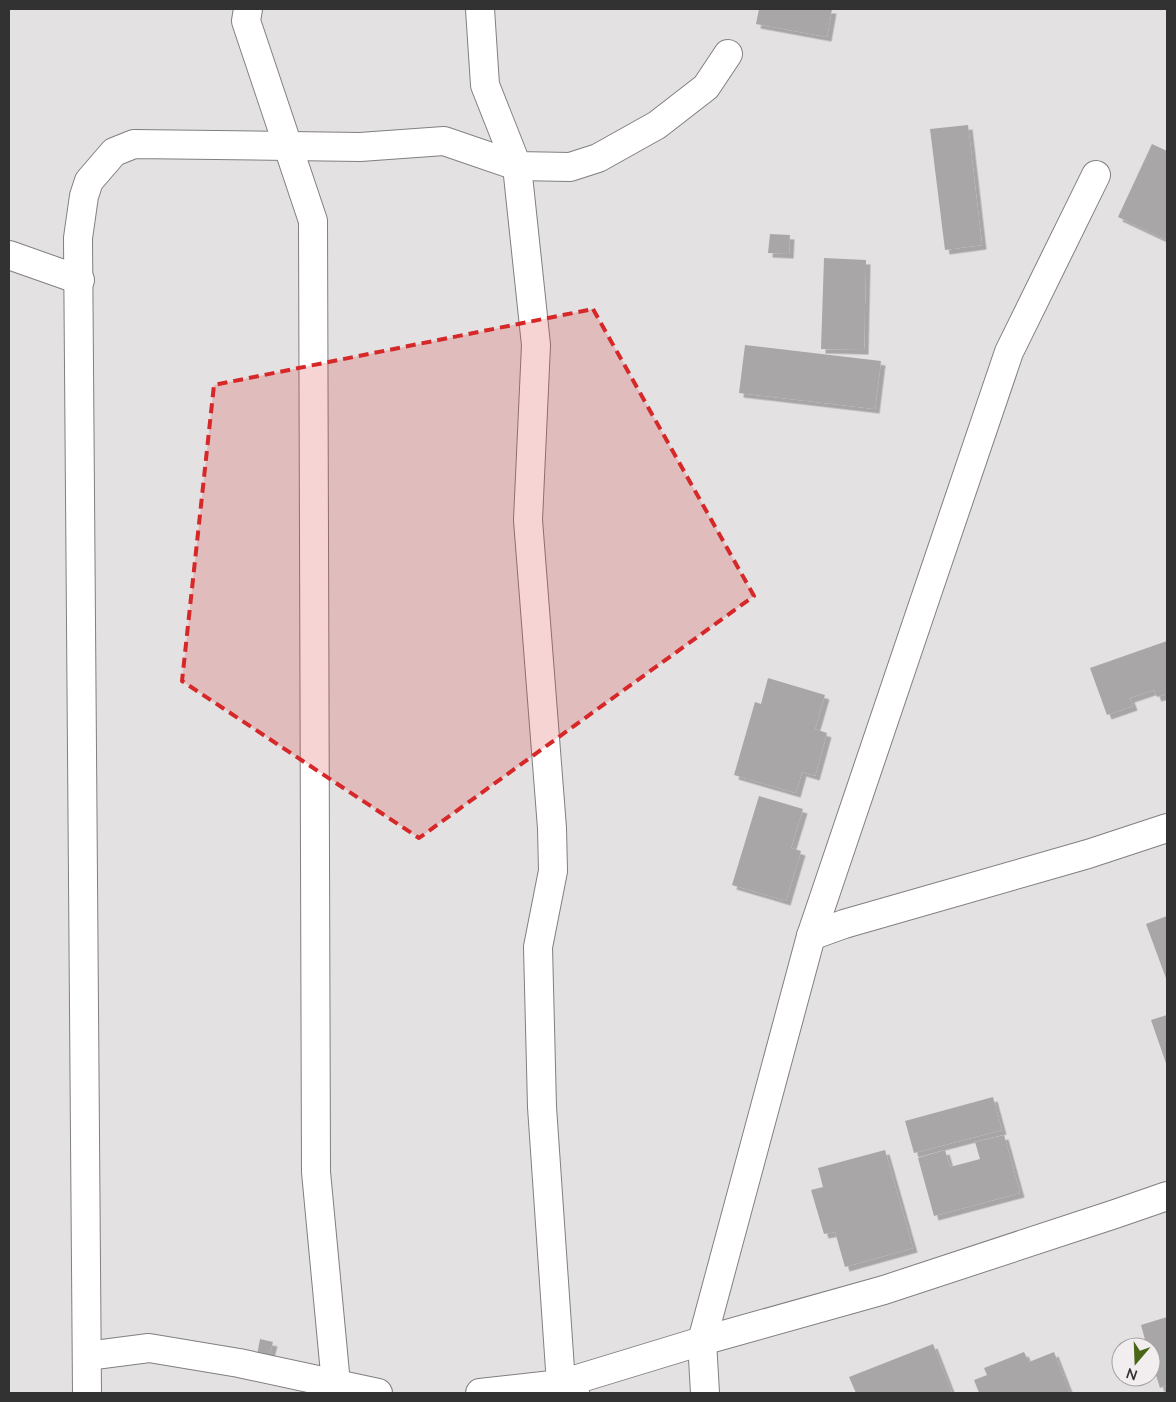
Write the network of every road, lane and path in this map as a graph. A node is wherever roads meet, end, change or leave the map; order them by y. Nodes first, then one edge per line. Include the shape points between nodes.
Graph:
1 (248, 9) edge
2 (480, 9) edge
3 (728, 54) dead end
4 (289, 147) junction
5 (517, 166) junction
6 (1096, 174) dead end
7 (11, 262) edge
8 (80, 280) junction
9 (1167, 828) edge
10 (811, 936) junction
11 (1167, 1196) edge
12 (702, 1341) junction
13 (87, 1356) junction
14 (336, 1384) junction
15 (568, 1389) edge
16 (87, 1393) edge
17 (378, 1393) edge
18 (480, 1393) edge
19 (706, 1393) edge

1 - 4 street via 246,21
2 - 5 street via 485,84
3 - 5 street via 706,87 657,126 621,146 570,167
4 - 5 street via 360,147 444,141
4 - 8 street via 134,144 114,152 89,182 84,196 78,238
4 - 14 street via 314,221 316,1172
5 - 15 street via 536,345 528,520 552,828 553,871 538,948 542,1107
6 - 10 street via 1009,352
7 - 8 street
8 - 13 street
9 - 10 street
10 - 12 street
11 - 12 street via 884,1290
12 - 15 street
12 - 19 street
13 - 14 street via 149,1348
13 - 16 street
14 - 17 street
15 - 18 street

